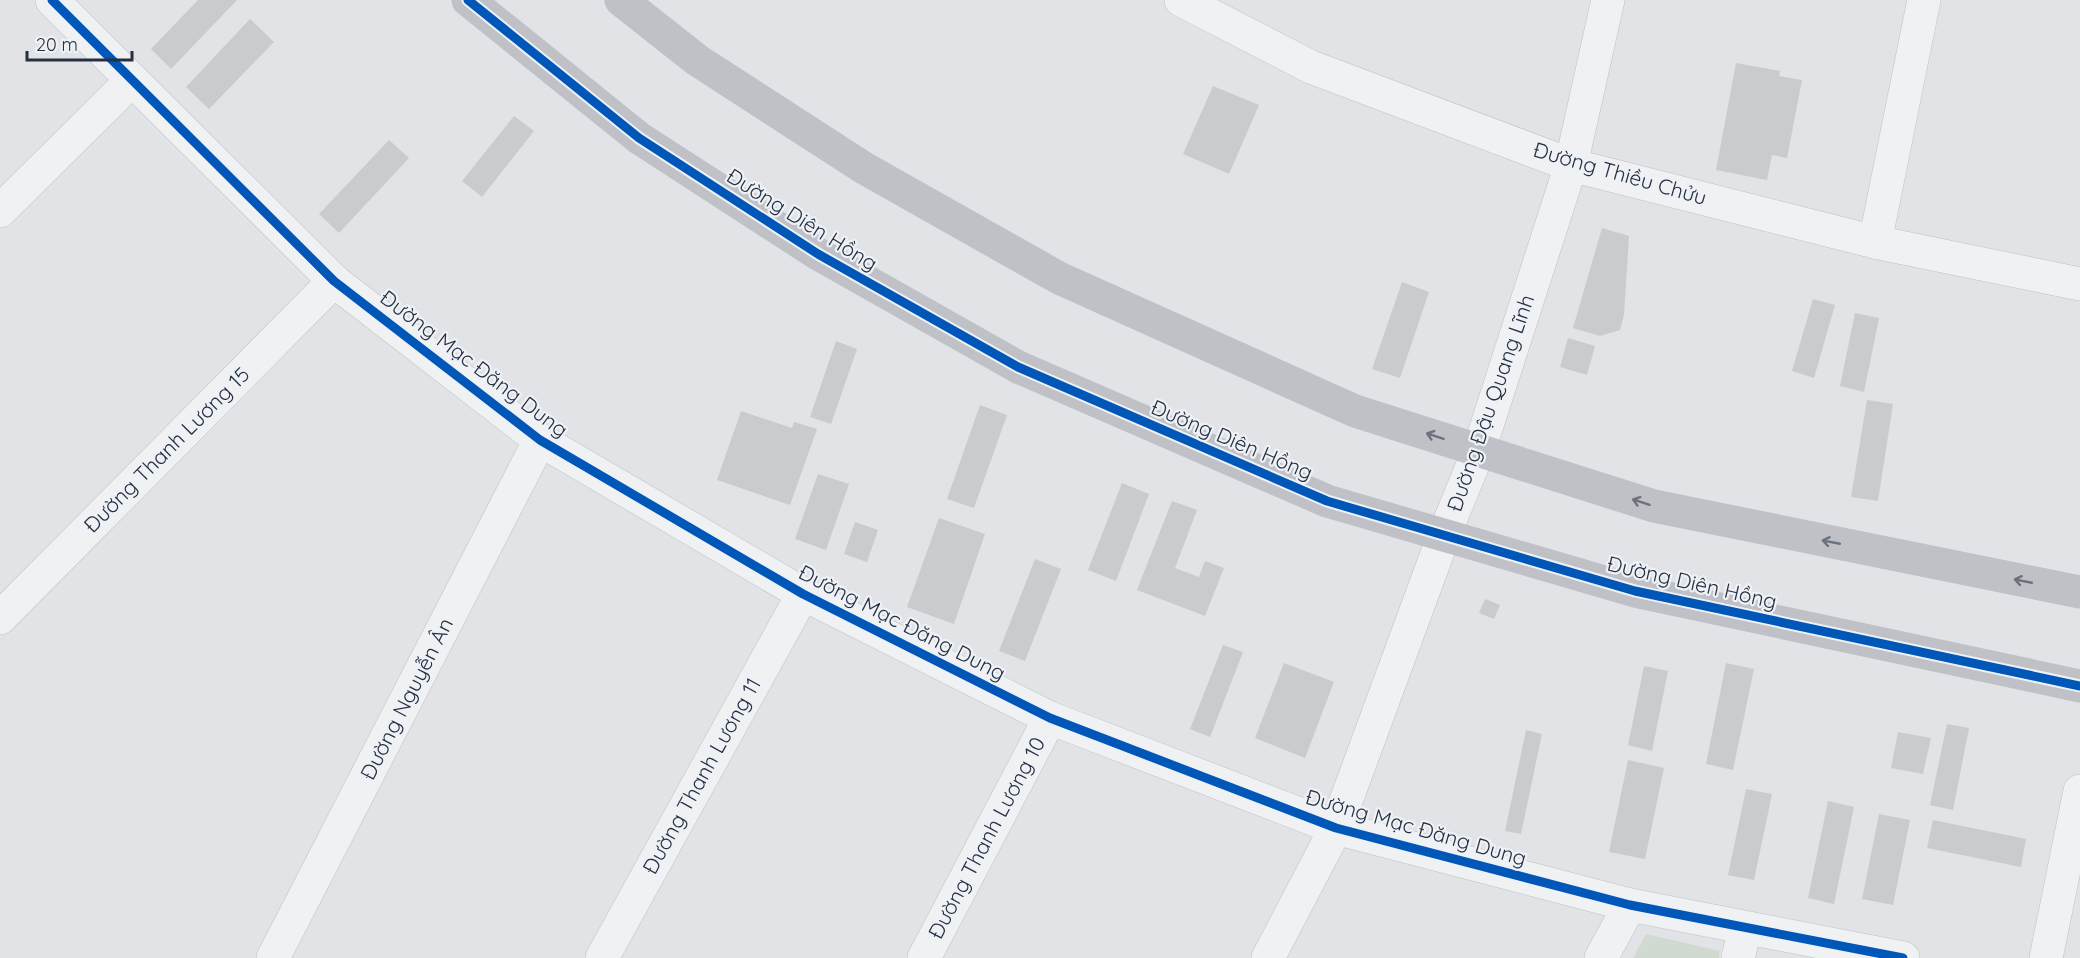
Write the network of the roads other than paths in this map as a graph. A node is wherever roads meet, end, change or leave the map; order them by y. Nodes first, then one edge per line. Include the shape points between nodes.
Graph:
1 (52, 0) edge
2 (468, 0) edge
3 (621, 0) edge
4 (1181, 0) edge
5 (1608, 0) edge
6 (1924, 0) edge
7 (132, 80) junction
8 (1571, 165) junction
9 (0, 211) edge
10 (1875, 242) junction
11 (334, 281) junction
12 (2080, 284) edge
13 (540, 440) junction
14 (1479, 450) junction
15 (1444, 535) junction
16 (2080, 592) edge
17 (803, 594) junction
18 (0, 618) edge
19 (2080, 686) edge
20 (1050, 718) junction
21 (2080, 791) edge
22 (1336, 828) junction
23 (1630, 905) junction
24 (1741, 943) edge
25 (273, 958) edge
26 (602, 958) edge
27 (924, 958) edge
28 (1268, 958) edge
29 (1601, 958) edge
30 (1903, 958) edge
31 (2046, 958) edge

1 - 7 street, Đường Mạc Đăng Dung
2 - 15 street, Đường Diên Hồng via 639,138 818,254 1018,367 1327,501
14 -> 3 street via 1355,411 1059,278 864,168 697,60
4 - 8 street, Đường Thiều Chửu via 1311,66
5 - 8 street, Đường Đậu Quang Lĩnh
6 - 10 street
7 - 9 street
7 - 11 street, Đường Mạc Đăng Dung
8 - 10 street, Đường Thiều Chửu
8 - 14 street, Đường Đậu Quang Lĩnh
10 - 12 street, Đường Thiều Chửu
11 - 13 street, Đường Mạc Đăng Dung
11 - 18 street, Đường Thanh Lương 15
13 - 17 street, Đường Mạc Đăng Dung
13 - 25 street, Đường Nguyễn Ân
14 - 15 street, Đường Đậu Quang Lĩnh
16 -> 14 street via 1654,506
15 - 19 street, Đường Diên Hồng via 1635,591
15 - 22 street, Đường Đậu Quang Lĩnh
17 - 20 street, Đường Mạc Đăng Dung
17 - 26 street, Đường Thanh Lương 11
20 - 22 street, Đường Mạc Đăng Dung
20 - 27 street, Đường Thanh Lương 10
21 - 31 street
22 - 23 street, Đường Mạc Đăng Dung
22 - 28 street, Đường Đậu Quang Lĩnh
23 - 24 street, Đường Mạc Đăng Dung
23 - 29 street
24 - 30 street, Đường Mạc Đăng Dung

